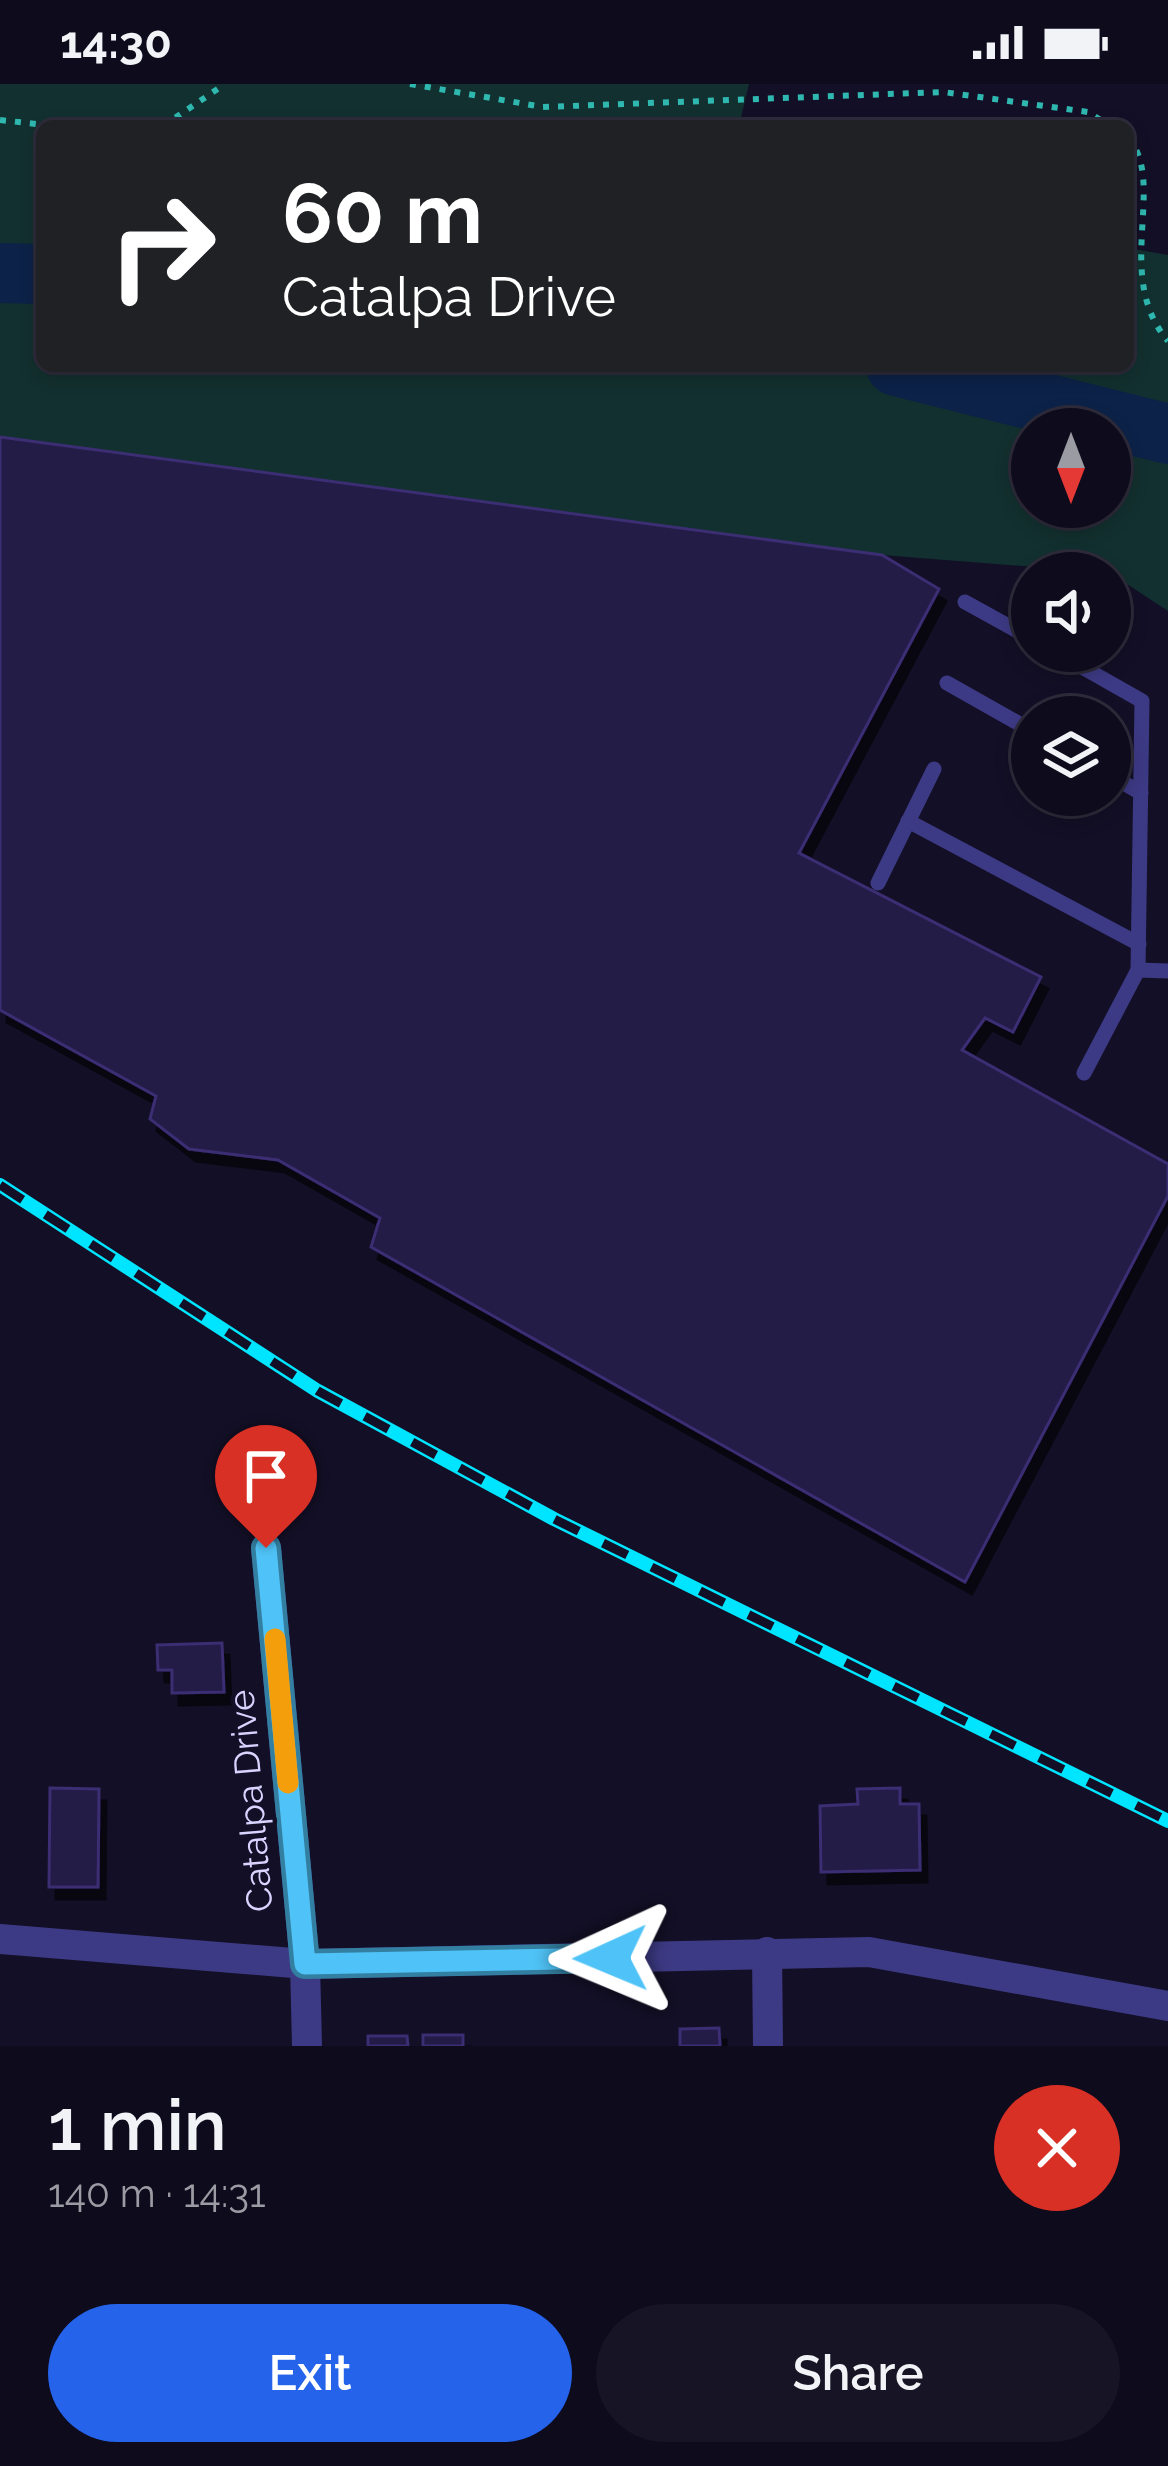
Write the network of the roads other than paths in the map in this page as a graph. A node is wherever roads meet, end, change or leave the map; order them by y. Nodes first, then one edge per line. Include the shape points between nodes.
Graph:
1 (965, 602) dead end
2 (1011, 627) edge
3 (1092, 672) edge
4 (947, 683) dead end
5 (1011, 719) edge
6 (934, 769) dead end
7 (1131, 787) edge
8 (1141, 793) junction
9 (908, 821) junction
10 (878, 883) dead end
11 (1139, 944) junction
12 (1138, 970) junction
13 (1168, 971) edge
14 (1084, 1073) dead end
15 (266, 1548) dead end
16 (0, 1939) edge
17 (767, 1952) junction
18 (305, 1964) junction
19 (1168, 2006) edge
20 (307, 2046) edge
21 (768, 2046) edge

1 - 2 lane
3 - 8 lane via 1142,700
4 - 5 lane
6 - 9 lane
7 - 8 lane
8 - 11 lane
9 - 10 lane
9 - 11 lane
11 - 12 lane
12 - 13 lane
12 - 14 lane
15 - 18 street, Catalpa Drive
16 - 18 street
17 - 18 street
17 - 19 street via 869,1952
17 - 21 street
18 - 20 street, Catalpa Drive

